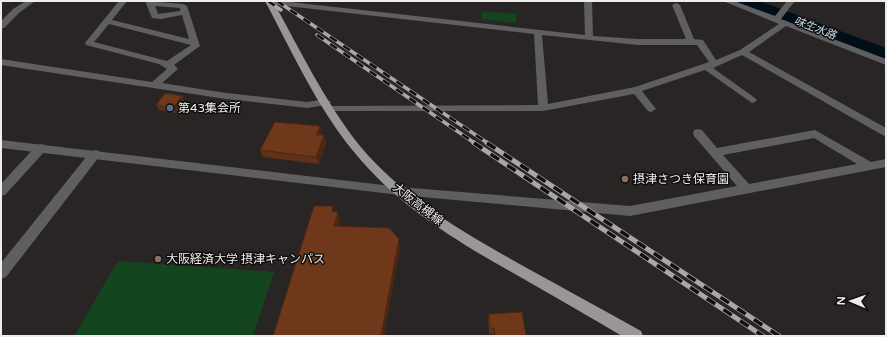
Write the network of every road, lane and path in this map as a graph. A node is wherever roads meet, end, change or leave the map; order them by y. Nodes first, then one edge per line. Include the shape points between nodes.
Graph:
1 (31, 1) edge
2 (123, 1) edge
3 (269, 1) edge
4 (337, 1) edge
5 (588, 1) edge
6 (727, 1) edge
7 (150, 2) edge
8 (788, 2) edge
9 (676, 5) dead end
10 (331, 9) junction
11 (185, 12) junction
12 (107, 21) junction
13 (780, 22) junction
14 (1, 26) edge
15 (538, 33) junction
16 (589, 38) junction
17 (691, 42) junction
18 (195, 43) junction
19 (743, 52) junction
20 (1, 62) edge
21 (886, 62) edge
22 (168, 65) junction
23 (710, 65) junction
24 (153, 86) junction
25 (636, 90) junction
26 (752, 100) dead end
27 (328, 105) junction
28 (543, 108) junction
29 (651, 109) dead end
30 (698, 133) dead end
31 (886, 133) edge
32 (1, 144) edge
33 (41, 148) junction
34 (714, 153) junction
35 (95, 154) junction
36 (886, 163) edge
37 (869, 166) junction
38 (746, 189) junction
39 (400, 191) junction
40 (1, 192) edge
41 (7, 257) edge
42 (1, 274) edge
43 (636, 336) edge

1 - 14 street
2 - 12 street
3 - 10 street
3 - 27 main road, 大阪高槻線
4 - 10 street
5 - 16 street
6 - 13 street
7 - 11 street via 183,6
7 - 11 street via 155,16
8 - 13 street
9 - 17 street
10 - 15 street
11 - 18 street
12 - 18 street
12 - 22 street via 89,43
13 - 19 street via 758,43
13 - 21 street
15 - 16 street
15 - 28 street
16 - 17 street via 640,46
17 - 23 street via 700,42
18 - 22 street via 196,46
19 - 23 street
19 - 31 street
20 - 24 street
22 - 24 street via 174,69
23 - 25 street
23 - 26 street
24 - 27 street via 307,105
25 - 28 street
25 - 29 street
27 - 28 street
27 - 39 main road, 大阪高槻線 via 352,142 373,167
30 - 34 street
32 - 33 street
33 - 35 street
33 - 40 street
34 - 37 street via 815,134
34 - 38 street
35 - 39 street
35 - 41 street
36 - 37 street
37 - 38 street
38 - 39 street via 630,211
39 - 43 main road, 大阪高槻線 via 446,226 495,257
41 - 42 street

